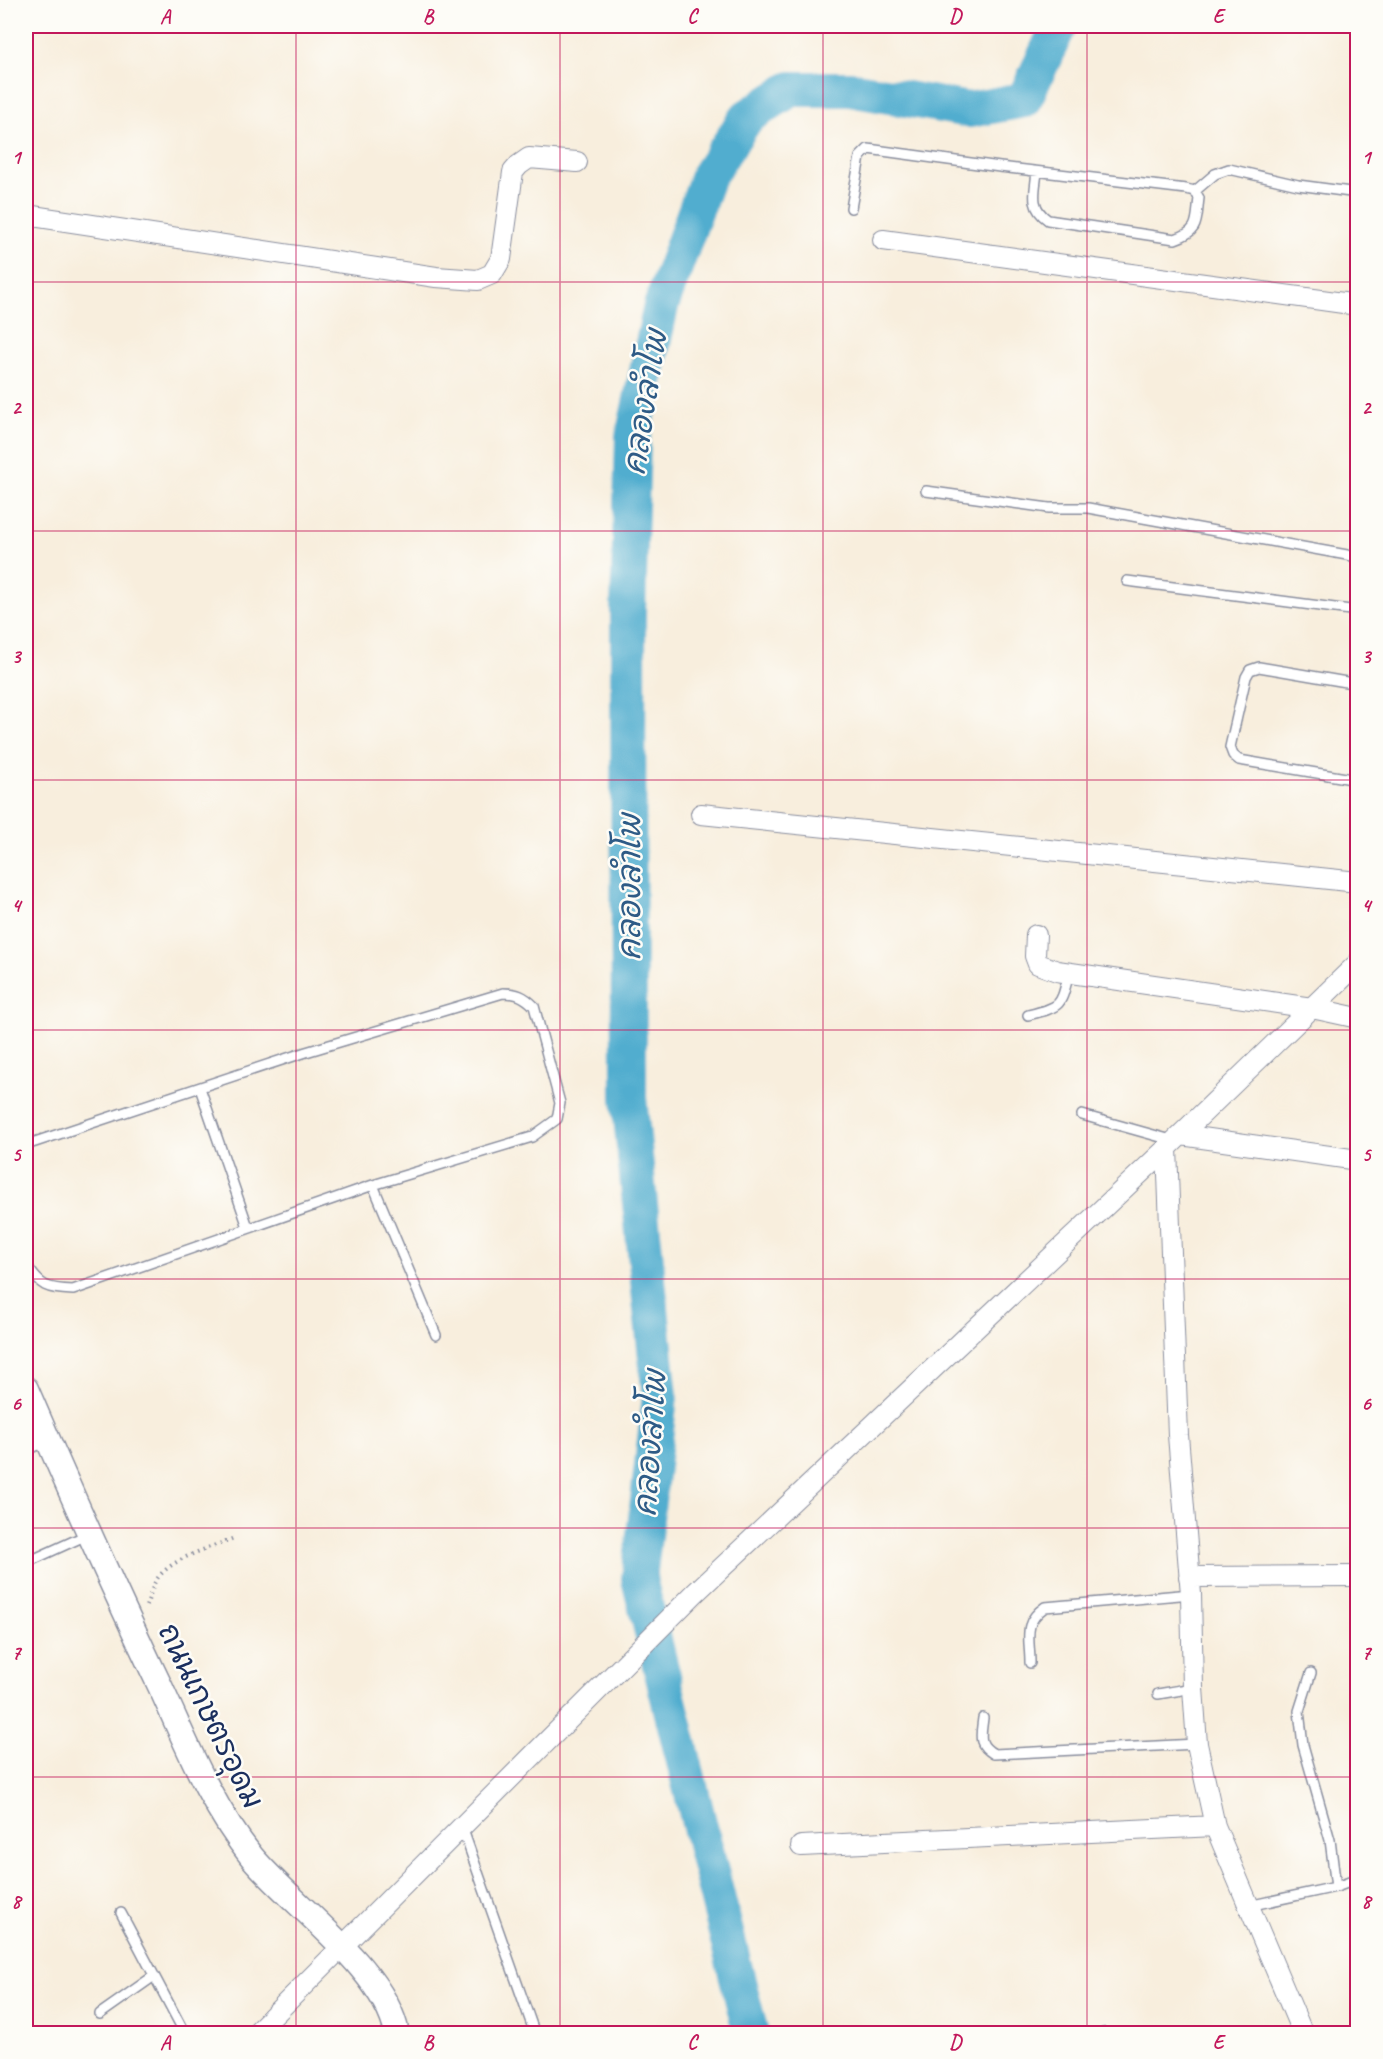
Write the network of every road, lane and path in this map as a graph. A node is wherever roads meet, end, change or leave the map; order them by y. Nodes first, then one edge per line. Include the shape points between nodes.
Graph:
1 (577, 162) dead end
2 (1037, 172) junction
3 (1195, 191) junction
4 (1358, 194) edge
5 (851, 208) dead end
6 (26, 215) edge
7 (883, 240) dead end
8 (1358, 305) edge
9 (926, 491) dead end
10 (1358, 557) edge
11 (1127, 581) dead end
12 (1358, 611) edge
13 (1358, 684) edge
14 (1358, 780) edge
15 (701, 814) dead end
16 (1358, 882) edge
17 (1036, 934) dead end
18 (1358, 963) edge
19 (1069, 973) junction
20 (1312, 1008) junction
21 (1028, 1015) dead end
22 (1358, 1018) edge
23 (200, 1088) junction
24 (1082, 1115) dead end
25 (1174, 1141) junction
26 (26, 1145) edge
27 (1358, 1160) edge
28 (373, 1185) junction
29 (248, 1227) junction
30 (26, 1264) edge
31 (436, 1335) dead end
32 (26, 1389) edge
33 (48, 1441) junction
34 (26, 1449) edge
35 (89, 1534) junction
36 (234, 1538) dead end
37 (32, 1560) dead end
38 (1358, 1576) edge
39 (1190, 1586) junction
40 (135, 1635) junction
41 (1030, 1663) dead end
42 (1311, 1673) dead end
43 (1193, 1688) junction
44 (1158, 1694) dead end
45 (982, 1718) dead end
46 (1197, 1744) junction
47 (1215, 1826) junction
48 (462, 1827) junction
49 (801, 1846) dead end
50 (1358, 1880) edge
51 (1336, 1887) junction
52 (1248, 1906) junction
53 (121, 1913) dead end
54 (342, 1946) junction
55 (154, 1976) junction
56 (100, 2014) dead end
57 (1103, 2027) dead end
58 (185, 2034) edge
59 (255, 2034) edge
60 (397, 2034) edge
61 (535, 2034) edge
62 (1104, 2034) edge
63 (1303, 2034) edge

1 - 6 street via 529,158 513,172 501,260 492,274 478,280 436,277
2 - 3 lane
2 - 3 lane via 1035,202 1038,213 1048,220 1175,239 1188,235 1195,226 1199,198
2 - 5 lane via 868,149 860,157
3 - 4 lane via 1215,174 1229,169
7 - 8 street
9 - 10 lane via 1048,508 1088,508
11 - 12 lane
13 - 14 lane via 1259,667 1250,670 1230,747 1239,760
15 - 16 street
17 - 19 street via 1038,964
18 - 20 street
19 - 20 street
19 - 21 lane via 1058,1006
20 - 22 street
20 - 25 street
23 - 26 lane
23 - 28 lane via 502,993 526,998 534,1006 560,1103 557,1119 532,1137
23 - 29 lane
24 - 25 lane
25 - 27 street
25 - 39 street via 1178,1435
25 - 48 street via 695,1593
28 - 29 lane
28 - 31 lane
29 - 30 lane via 73,1290 50,1289 34,1278
32 - 33 street, ถนนเกษตรอุดม
33 - 34 lane
33 - 35 street, ถนนเกษตรอุดม
35 - 37 lane
35 - 40 street, ถนนเกษตรอุดม
36 - 40 path via 168,1568 155,1582
38 - 39 street
39 - 41 lane via 1045,1607 1029,1623
39 - 43 street
40 - 54 street, ถนนเกษตรอุดม via 217,1808 254,1859
42 - 51 lane via 1299,1711 1303,1745 1330,1840
43 - 44 lane
43 - 46 street
45 - 46 lane via 981,1741 994,1754
46 - 47 street
47 - 49 street
47 - 52 street
48 - 54 street
48 - 61 lane
50 - 51 lane
51 - 52 lane
52 - 63 street
53 - 55 lane
54 - 59 street
54 - 60 street, ถนนเกษตรอุดม via 386,2004
55 - 56 lane
55 - 58 lane
57 - 62 path

